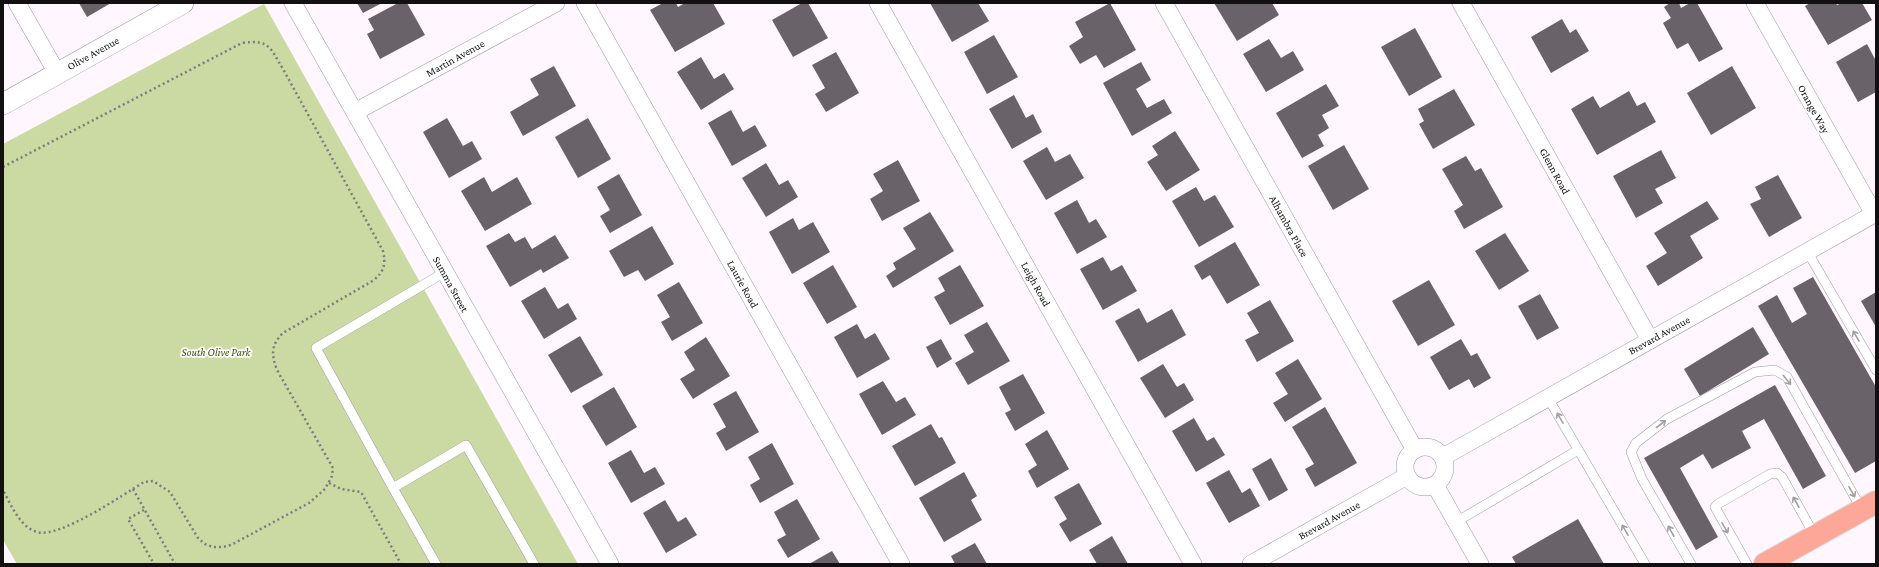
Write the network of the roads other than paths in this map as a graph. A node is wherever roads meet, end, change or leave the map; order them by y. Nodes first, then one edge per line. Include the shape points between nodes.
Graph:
1 (17, 3) edge
2 (183, 3) edge
3 (293, 3) edge
4 (556, 3) edge
5 (585, 3) edge
6 (878, 3) edge
7 (1164, 3) edge
8 (1461, 3) edge
9 (1755, 3) edge
10 (57, 73) junction
11 (3, 104) edge
12 (355, 112) junction
13 (1875, 214) edge
14 (1807, 251) junction
15 (445, 272) junction
16 (1650, 340) junction
17 (1876, 370) edge
18 (1548, 398) junction
19 (1415, 450) junction
20 (1578, 450) junction
21 (1443, 457) junction
22 (1407, 476) junction
23 (1435, 486) junction
24 (393, 488) junction
25 (1869, 506) edge
26 (1456, 522) junction
27 (1815, 536) junction
28 (436, 564) edge
29 (534, 564) edge
30 (610, 564) edge
31 (901, 564) edge
32 (1193, 564) edge
33 (1251, 564) edge
34 (1480, 564) edge
35 (1645, 564) edge
36 (1691, 564) edge
37 (1747, 564) edge
38 (1765, 564) edge

1 - 10 street
2 - 10 street, Olive Avenue
3 - 12 street, Summa Street
4 - 12 street, Martin Avenue
5 - 31 street, Laurie Road
6 - 32 street, Leigh Road
7 - 19 street, Alhambra Place
8 - 16 street, Glenn Road
9 - 13 street, Orange Way
10 - 11 street, Olive Avenue
12 - 15 street, Summa Street
13 - 14 street, Brevard Avenue
14 - 16 street, Brevard Avenue
17 -> 14 lane
15 - 24 lane via 316,348
15 - 30 street, Summa Street
16 - 18 street, Brevard Avenue
20 -> 18 lane
18 - 21 street, Brevard Avenue
19 - 21 street via 1427,447
19 - 22 street via 1405,464
20 - 26 lane
35 -> 20 lane
21 - 23 street via 1444,476
22 - 23 street via 1416,486
22 - 33 street, Brevard Avenue
23 - 26 street
24 - 28 lane
24 - 29 lane via 466,445
25 - 27 main road
36 -> 25 lane via 1642,479 1631,452 1636,443 1667,419 1755,372 1775,370 1787,377
26 - 34 street
27 -> 37 lane via 1782,477 1777,473 1770,474 1715,507
27 - 38 main road

